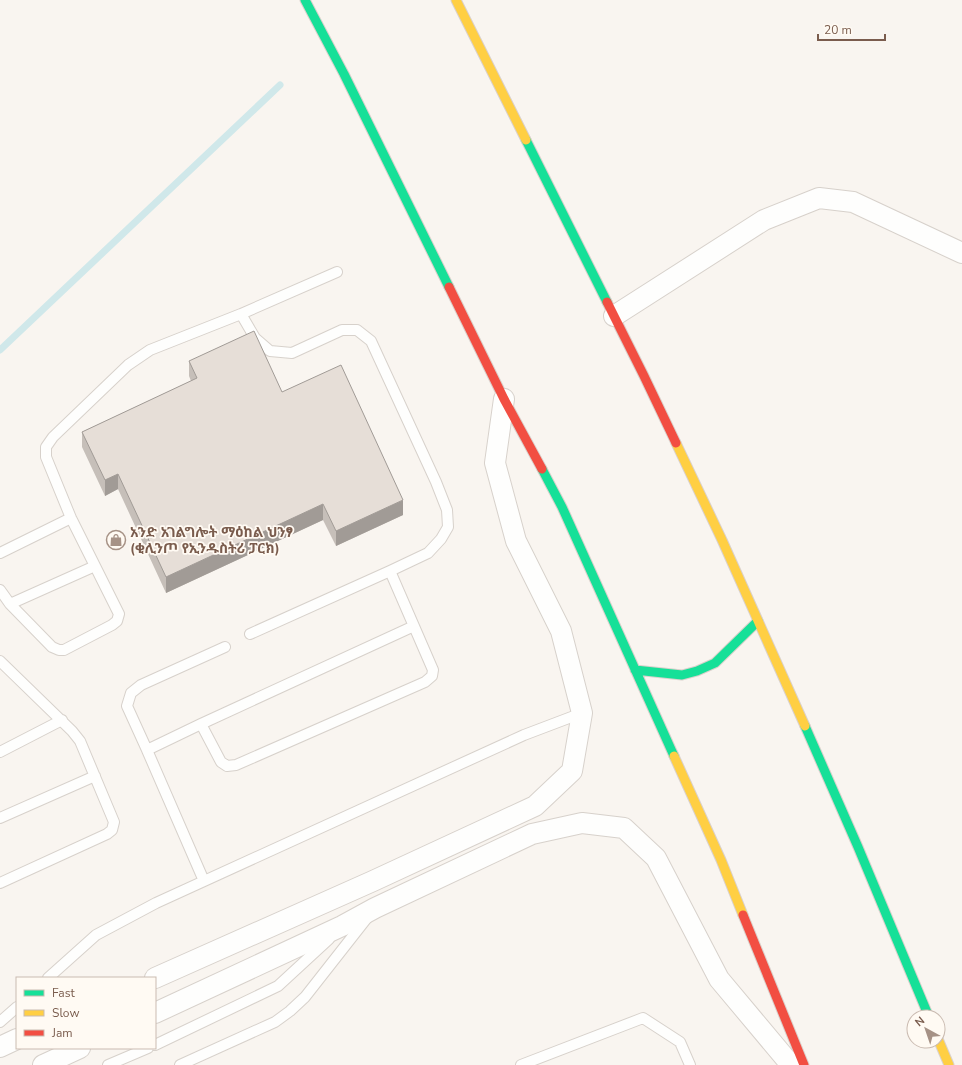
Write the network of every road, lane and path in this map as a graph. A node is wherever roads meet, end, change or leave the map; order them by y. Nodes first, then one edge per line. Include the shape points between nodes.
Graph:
1 (305, 0) edge
2 (458, 3) edge
3 (962, 254) edge
4 (337, 272) dead end
5 (241, 314) junction
6 (614, 316) junction
7 (504, 399) junction
8 (71, 518) junction
9 (0, 553) edge
10 (95, 566) junction
11 (390, 571) junction
12 (0, 590) edge
13 (10, 604) junction
14 (758, 620) junction
15 (414, 626) junction
16 (250, 634) dead end
17 (225, 648) dead end
18 (0, 661) edge
19 (635, 670) junction
20 (582, 713) junction
21 (62, 720) junction
22 (201, 724) junction
23 (147, 750) junction
24 (0, 752) edge
25 (95, 776) junction
26 (0, 818) edge
27 (204, 881) junction
28 (0, 883) edge
29 (375, 908) junction
30 (342, 926) junction
31 (49, 977) edge
32 (156, 978) edge
33 (16, 1007) edge
34 (926, 1009) edge
35 (156, 1013) edge
36 (0, 1022) edge
37 (16, 1039) edge
38 (156, 1045) edge
39 (0, 1047) edge
40 (78, 1049) edge
41 (146, 1049) edge
42 (942, 1049) edge
43 (43, 1065) edge
44 (108, 1065) edge
45 (181, 1065) edge
46 (521, 1065) edge
47 (690, 1065) edge
48 (791, 1065) edge
49 (804, 1065) edge
50 (949, 1065) edge

1 - 7 highway
2 - 6 highway
3 - 6 street via 853,202 819,198 764,220
4 - 5 lane
5 - 8 lane via 150,350 128,366 53,436 46,447 46,457
5 - 11 lane via 255,338 270,351 292,353 342,330 357,330 370,341 447,510 448,527 428,553
6 - 14 highway
7 - 19 highway via 562,507
7 - 20 street via 495,463 516,541 561,631
8 - 9 lane
8 - 10 lane
10 - 13 lane
10 - 13 lane via 119,614 117,621 64,650 52,647
11 - 15 lane
11 - 16 lane
12 - 13 lane
14 - 19 highway via 715,663 698,671 682,675
14 - 34 highway
15 - 22 lane
15 - 22 lane via 433,670 432,676 425,682 236,766 227,766 221,762
17 - 23 lane via 141,685 131,693 127,706
18 - 21 lane
19 - 49 highway via 721,860
20 - 27 lane via 524,735
20 - 32 street via 572,771 535,806 373,882
21 - 24 lane
21 - 25 lane via 80,741
22 - 23 lane
23 - 27 lane
25 - 26 lane
25 - 28 lane via 114,822 112,830
27 - 31 lane via 96,935
29 - 30 street
29 - 45 lane via 290,1011 275,1022
29 - 48 street via 532,834 582,823 624,828 656,858 719,979
30 - 35 street
30 - 38 lane via 278,986
33 - 36 lane
37 - 39 street
40 - 43 street
41 - 44 lane
42 - 50 highway
46 - 47 lane via 643,1018 680,1042

